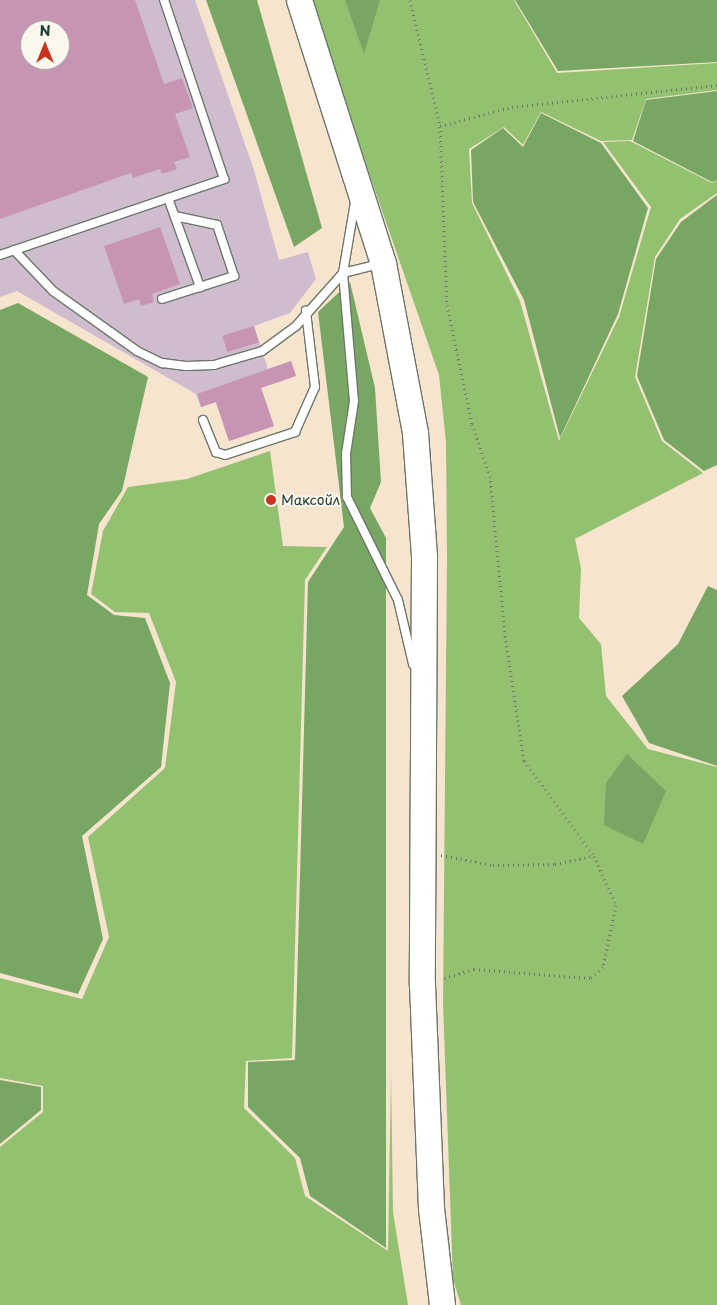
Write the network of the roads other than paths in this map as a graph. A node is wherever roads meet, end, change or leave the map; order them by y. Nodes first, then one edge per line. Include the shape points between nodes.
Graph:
1 (164, 0) edge
2 (299, 0) edge
3 (359, 183) junction
4 (168, 198) junction
5 (175, 216) junction
6 (14, 250) junction
7 (0, 255) edge
8 (383, 263) junction
9 (343, 273) junction
10 (200, 287) junction
11 (162, 300) dead end
12 (306, 311) junction
13 (203, 420) dead end
14 (424, 719) junction
15 (442, 1305) edge

1 - 4 lane via 224,179
2 - 3 main road
3 - 8 main road
3 - 9 lane
4 - 5 lane
4 - 6 lane
5 - 10 lane
5 - 10 lane via 217,225 234,276
6 - 7 lane
6 - 12 lane via 53,290 162,363 214,365 262,351 290,331
8 - 9 lane
8 - 14 main road via 406,371 419,471 424,556
9 - 12 lane
9 - 14 lane via 354,401 346,454 347,497 398,600
10 - 11 lane
12 - 13 lane via 315,387 295,432 225,455 216,452
14 - 15 main road via 422,984 431,1208

